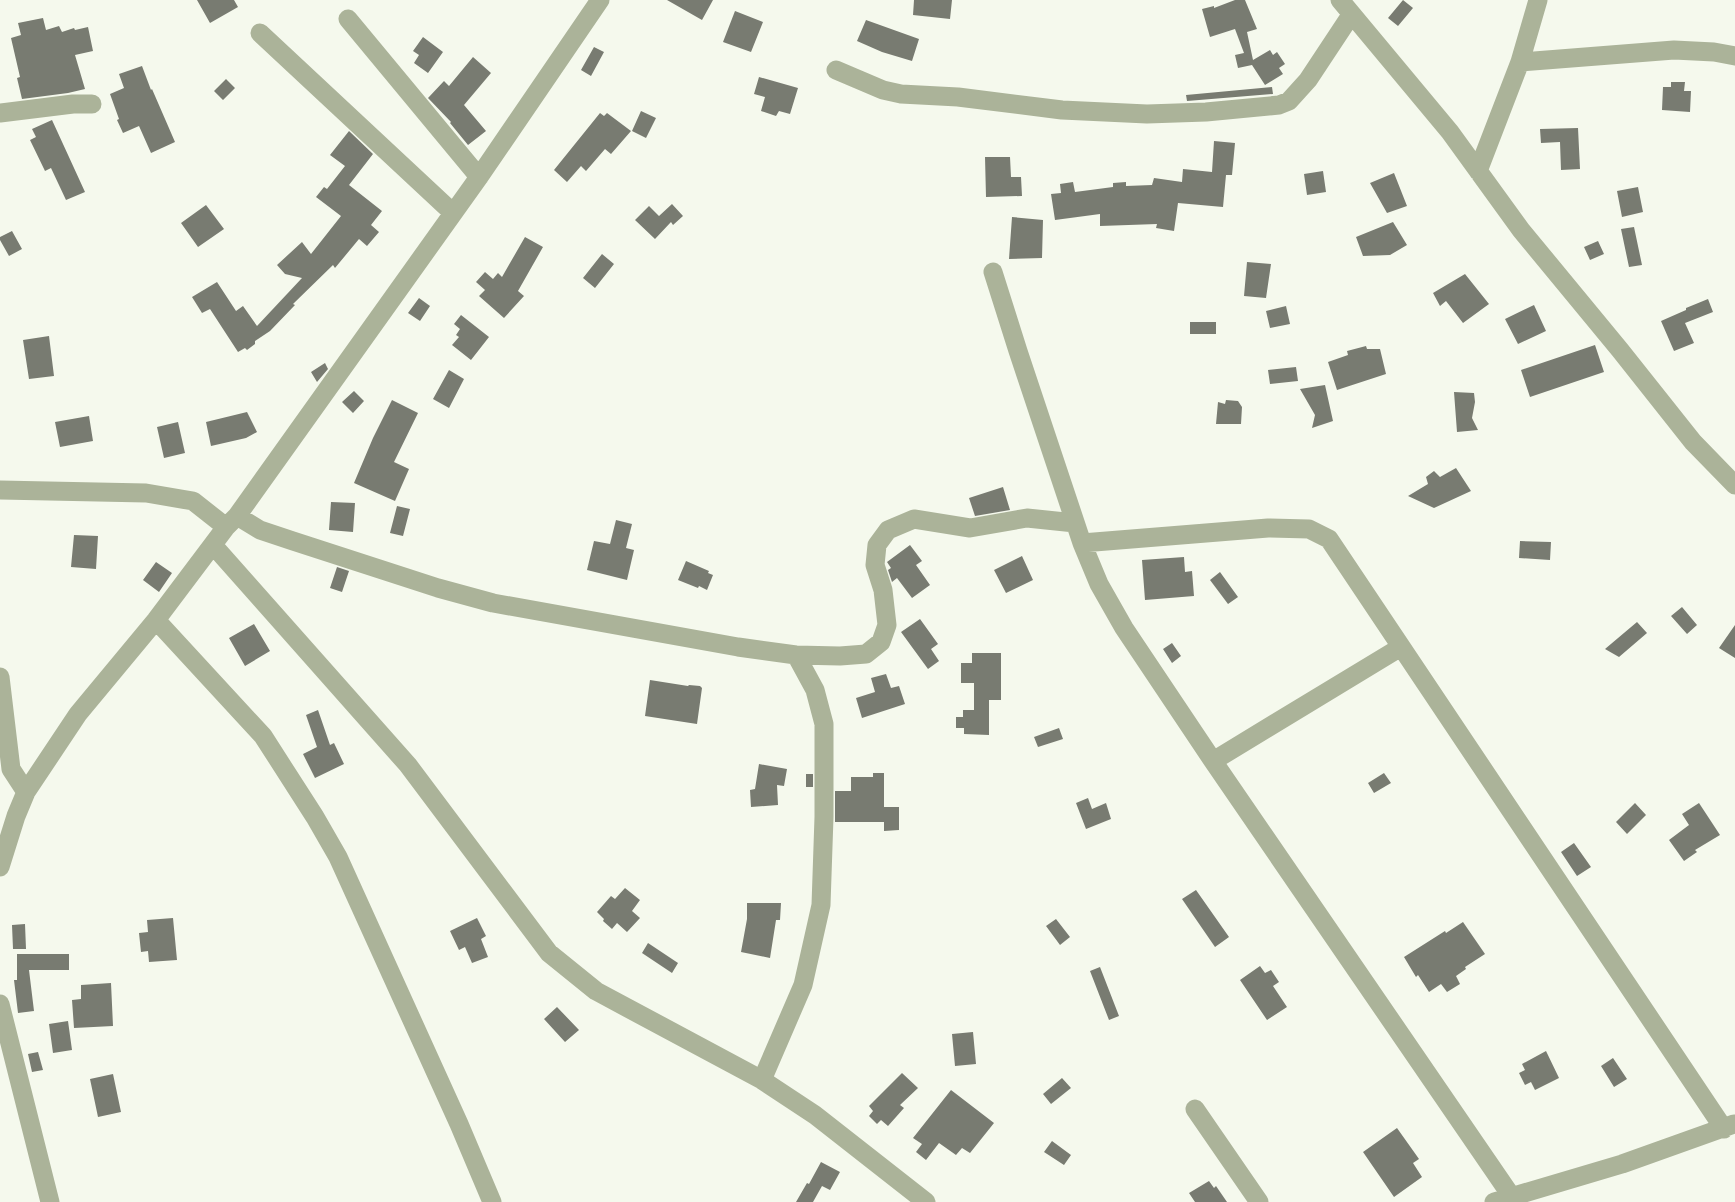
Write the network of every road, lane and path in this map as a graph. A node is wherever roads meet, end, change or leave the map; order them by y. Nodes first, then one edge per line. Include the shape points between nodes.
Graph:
1 (600, 0) edge
2 (1340, 0) edge
3 (1538, 0) edge
4 (1351, 15) junction
5 (348, 19) dead end
6 (260, 32) dead end
7 (1735, 56) edge
8 (1520, 62) junction
9 (836, 70) dead end
10 (92, 104) dead end
11 (0, 113) edge
12 (1478, 171) junction
13 (479, 177) junction
14 (453, 213) junction
15 (993, 272) dead end
16 (1735, 485) edge
17 (0, 490) edge
18 (232, 522) junction
19 (1075, 523) junction
20 (1082, 543) junction
21 (213, 545) junction
22 (156, 620) junction
23 (1401, 647) junction
24 (796, 655) junction
25 (0, 677) edge
26 (1213, 760) junction
27 (26, 792) junction
28 (0, 867) edge
29 (0, 1004) edge
30 (762, 1080) junction
31 (1195, 1109) dead end
32 (1730, 1126) edge
33 (1512, 1197) junction
34 (50, 1202) edge
35 (492, 1202) edge
36 (926, 1202) edge
37 (1259, 1202) edge
38 (1494, 1202) edge

1 - 13 street
2 - 4 street
3 - 8 street
4 - 9 street via 1308,80 1289,101 1280,105 1147,114 1062,110 958,97 901,94
4 - 12 street via 1450,132
5 - 13 street
6 - 14 street
7 - 8 street via 1674,50
8 - 12 street
10 - 11 street
12 - 16 street via 1521,230 1693,442
13 - 14 street
14 - 18 street
15 - 19 street
17 - 18 street via 146,494 193,501
18 - 21 street
18 - 24 street via 493,603
19 - 20 street
19 - 24 street via 1027,518 970,528 914,519 888,530 877,545 875,565 883,590 887,625 881,642 866,654
20 - 23 street via 1268,528 1309,529 1329,539
20 - 26 street via 1099,584 1124,628
21 - 22 street
21 - 30 street via 408,765 549,953 596,991
22 - 27 street via 78,714
22 - 35 street via 263,736 315,817 338,858 460,1124
23 - 26 street
23 - 32 street
24 - 30 street via 815,690 824,724 821,905 804,986
25 - 27 street via 11,769
26 - 33 street
27 - 28 street
29 - 34 street
30 - 36 street via 815,1115
31 - 37 street
32 - 33 street via 1622,1164
33 - 38 street

